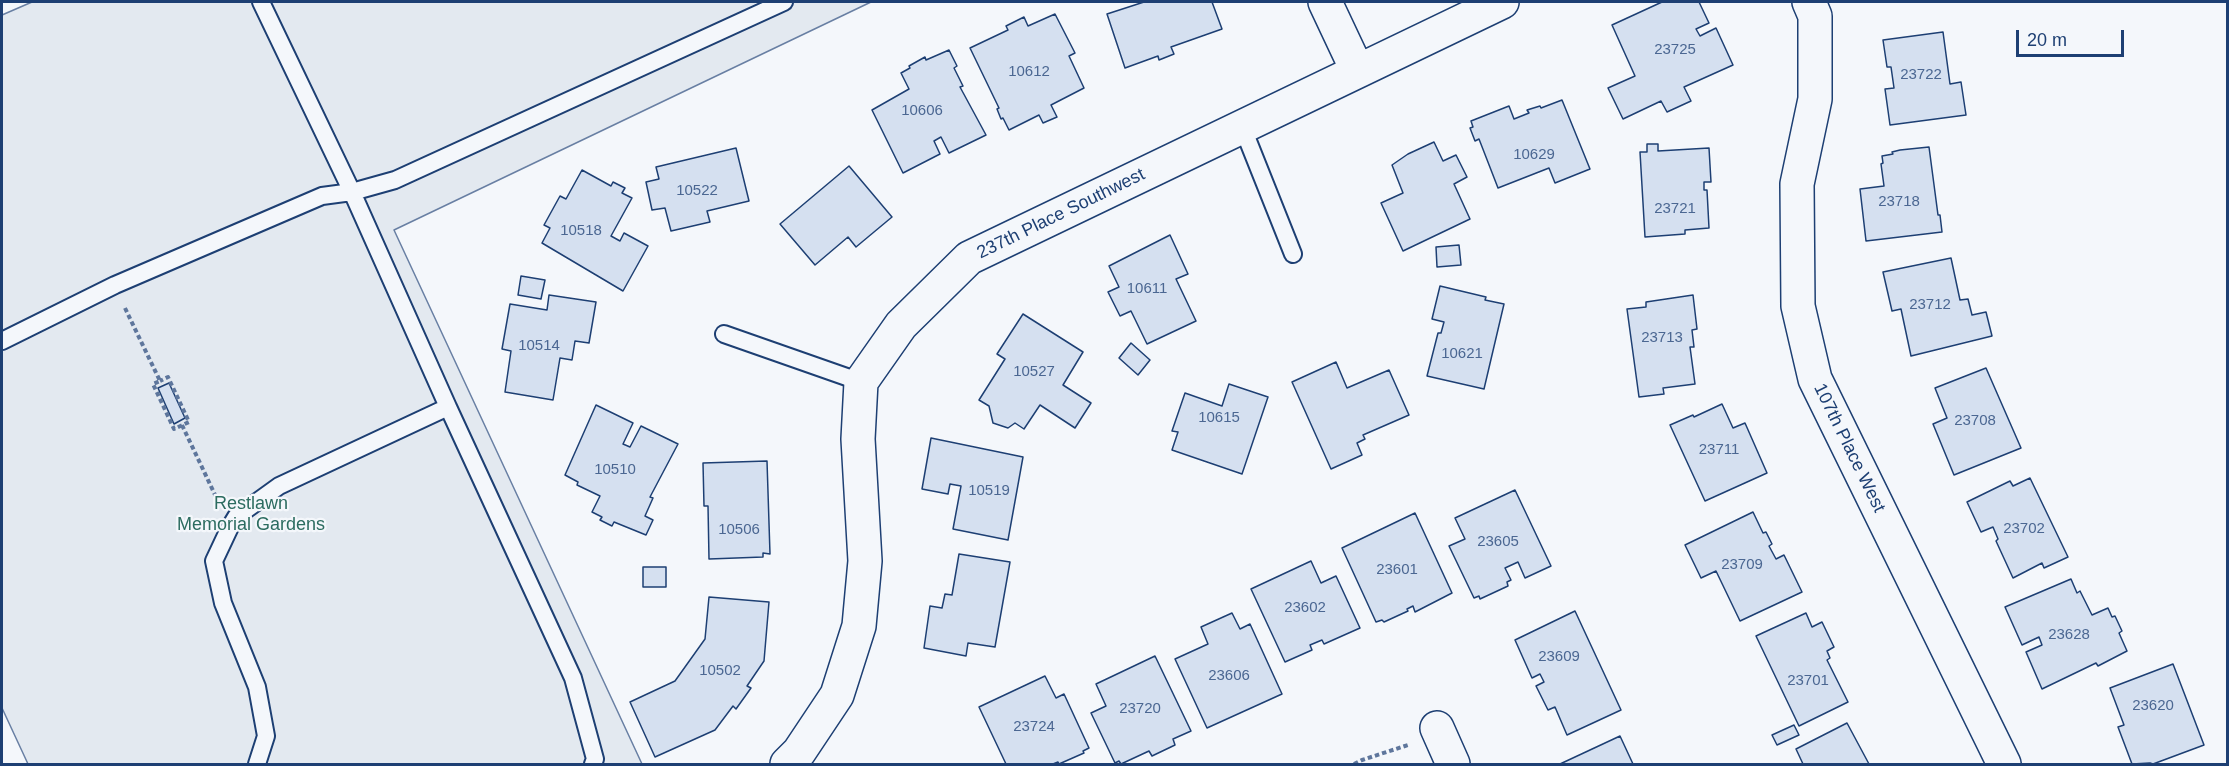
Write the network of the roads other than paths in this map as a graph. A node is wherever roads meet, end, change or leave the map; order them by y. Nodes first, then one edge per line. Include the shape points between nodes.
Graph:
1 (261, 2) edge
2 (784, 2) edge
3 (1325, 2) edge
4 (1502, 2) edge
5 (1809, 2) edge
6 (1357, 70) junction
7 (1242, 126) junction
8 (352, 192) junction
9 (1293, 254) dead end
10 (724, 334) dead end
11 (2, 341) edge
12 (861, 382) junction
13 (448, 407) junction
14 (1438, 732) road end
15 (800, 761) edge
16 (256, 765) edge
17 (593, 765) edge
18 (1454, 765) edge
19 (2004, 765) edge

1 - 8 lane
2 - 8 lane via 395,180
3 - 6 street
4 - 6 street, 237th Place Southwest
5 - 19 street, 107th Place West via 1815,16 1815,99 1797,184 1798,306 1815,379
6 - 7 street, 237th Place Southwest
7 - 9 lane
7 - 12 street, 237th Place Southwest via 969,258 901,324
8 - 11 lane via 321,196 115,285
8 - 13 lane
10 - 12 lane
12 - 15 street via 858,439 865,561 859,626 837,695
13 - 16 lane via 279,486 236,517 230,527 214,561 223,603 256,687 266,736
13 - 17 lane via 573,678 595,759
14 - 18 street

